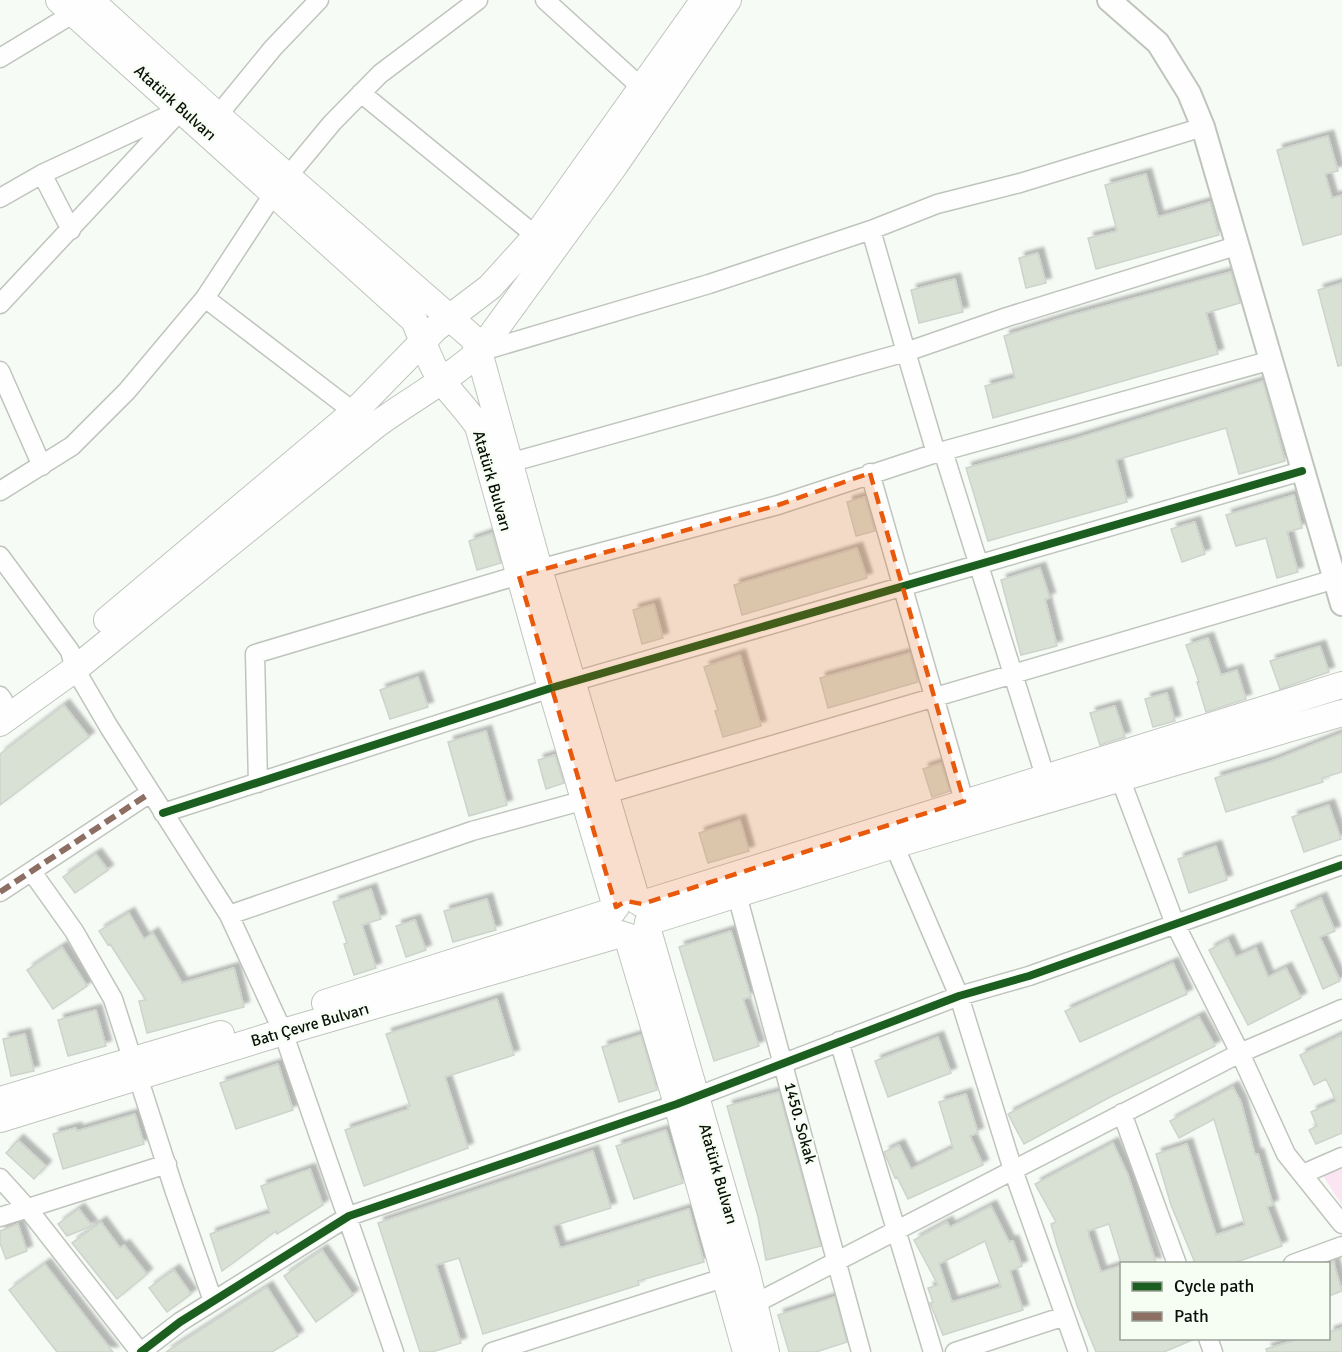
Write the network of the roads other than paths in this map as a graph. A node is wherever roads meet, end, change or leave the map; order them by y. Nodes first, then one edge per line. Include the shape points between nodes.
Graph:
1 (319, 0) edge
2 (478, 0) edge
3 (545, 0) edge
4 (728, 0) edge
5 (1109, 0) edge
6 (702, 1) edge
7 (75, 4) edge
8 (0, 58) edge
9 (642, 88) junction
10 (361, 93) junction
11 (182, 109) junction
12 (212, 123) junction
13 (1203, 127) junction
14 (42, 174) junction
15 (281, 185) junction
16 (0, 198) edge
17 (71, 230) junction
18 (871, 230) junction
19 (536, 236) junction
20 (1236, 246) junction
21 (205, 298) junction
22 (0, 304) edge
23 (452, 317) junction
24 (424, 344) junction
25 (479, 352) junction
26 (906, 352) junction
27 (1272, 360) junction
28 (0, 371) edge
29 (442, 381) junction
30 (354, 412) junction
31 (940, 452) junction
32 (509, 463) junction
33 (42, 466) junction
34 (1302, 471) junction
35 (870, 473) junction
36 (0, 490) edge
37 (0, 556) edge
38 (978, 564) junction
39 (529, 572) junction
40 (1338, 578) edge
41 (903, 585) junction
42 (1342, 604) edge
43 (73, 660) junction
44 (1013, 674) junction
45 (561, 685) junction
46 (1342, 685) edge
47 (934, 698) junction
48 (1, 705) edge
49 (1342, 713) edge
50 (1044, 776) junction
51 (1120, 778) junction
52 (258, 783) junction
53 (150, 793) junction
54 (593, 797) junction
55 (964, 801) junction
56 (162, 813) junction
57 (894, 845) junction
58 (1342, 865) edge
59 (32, 872) junction
60 (0, 892) edge
61 (737, 895) junction
62 (229, 915) junction
63 (631, 918) junction
64 (1174, 924) junction
65 (959, 996) junction
66 (1342, 1009) edge
67 (280, 1025) junction
68 (839, 1041) junction
69 (1240, 1053) junction
70 (784, 1062) junction
71 (136, 1068) junction
72 (0, 1100) edge
73 (686, 1100) junction
74 (1122, 1113) junction
75 (0, 1119) edge
76 (1342, 1157) edge
77 (167, 1164) junction
78 (1013, 1170) junction
79 (1302, 1174) junction
80 (0, 1178) edge
81 (28, 1209) junction
82 (349, 1216) junction
83 (0, 1217) edge
84 (1342, 1224) edge
85 (895, 1231) junction
86 (1342, 1246) edge
87 (836, 1261) junction
88 (1177, 1262) edge
89 (1296, 1262) edge
90 (736, 1274) junction
91 (213, 1301) junction
92 (754, 1304) junction
93 (1065, 1316) junction
94 (140, 1352) edge
95 (394, 1352) edge
96 (492, 1352) edge
97 (746, 1352) edge
98 (766, 1352) edge
99 (861, 1352) edge
100 (933, 1352) edge
101 (955, 1352) edge
102 (1078, 1352) edge

1 - 12 street via 273,48
2 - 10 street
3 - 9 street
4 - 25 main road via 615,165
5 - 13 street via 1158,43 1189,93
6 - 9 main road
7 - 8 street
7 - 11 main road, Atatürk Bulvarı
7 - 12 main road, Atatürk Bulvarı
9 - 19 main road
10 - 15 street
10 - 19 street
11 - 12 main road, Atatürk Bulvarı
11 - 14 street
11 - 17 street
12 - 15 main road, Atatürk Bulvarı
13 - 18 street via 937,204
13 - 20 street
14 - 16 street
14 - 17 street
15 - 21 street
15 - 23 main road, Atatürk Bulvarı
15 - 24 main road, Atatürk Bulvarı via 414,320
17 - 22 street
18 - 25 street via 709,284
18 - 26 street
19 - 23 main road via 490,287
20 - 26 street
20 - 27 street
21 - 30 street
21 - 33 street via 127,391 72,446
23 - 24 main road via 436,328
23 - 25 main road, Atatürk Bulvarı via 473,338
24 - 29 main road, Atatürk Bulvarı
24 - 30 main road
25 - 29 main road
25 - 32 main road, Atatürk Bulvarı
26 - 31 street
26 - 32 street
27 - 31 street
27 - 34 street
28 - 33 street
29 - 39 main road, Atatürk Bulvarı via 478,426
29 - 43 main road via 376,425
30 - 43 main road
31 - 35 street
31 - 38 street
32 - 39 main road, Atatürk Bulvarı
33 - 36 street
34 - 38 street
34 - 40 street
35 - 39 street via 778,505
35 - 41 street
37 - 43 street
38 - 41 street
38 - 44 street
39 - 45 main road, Atatürk Bulvarı
39 - 52 street via 255,654
40 - 42 street
40 - 44 street
41 - 45 street
41 - 47 street
43 - 48 main road
43 - 53 street
44 - 47 street
44 - 50 street
45 - 52 street
45 - 54 main road, Atatürk Bulvarı
46 - 50 main road
47 - 54 street
47 - 55 street
49 - 51 main road
50 - 55 main road
51 - 57 main road
51 - 64 street
52 - 56 street
53 - 56 street
53 - 59 street
54 - 62 street via 472,831
54 - 63 main road, Atatürk Bulvarı
55 - 63 main road
56 - 62 street
57 - 61 main road
57 - 65 street
58 - 64 street
59 - 60 street
59 - 71 street via 99,971 113,999
61 - 63 main road
61 - 70 street, 1450. Sokak
62 - 67 street
63 - 67 main road, Batı Çevre Bulvarı
63 - 73 main road, Atatürk Bulvarı
64 - 65 street via 1029,976
64 - 69 street
65 - 68 street
65 - 78 street
66 - 69 street
67 - 71 main road, Batı Çevre Bulvarı
67 - 82 street
68 - 70 street
68 - 85 street
69 - 74 street
69 - 79 street via 1286,1154
70 - 73 street
70 - 87 street, 1450. Sokak
71 - 72 main road, Batı Çevre Bulvarı
71 - 75 main road, Batı Çevre Bulvarı
71 - 77 street
73 - 82 street
73 - 90 main road, Atatürk Bulvarı
74 - 78 street
74 - 88 street
76 - 79 street
77 - 81 street
77 - 91 street
78 - 85 street
78 - 93 street
79 - 84 street
80 - 81 street
81 - 83 street
81 - 94 street
82 - 91 street
82 - 95 street
85 - 87 street
85 - 100 street
86 - 89 street
87 - 92 street
87 - 99 street, 1450. Sokak
90 - 92 main road, Atatürk Bulvarı
90 - 96 street
90 - 97 main road, Atatürk Bulvarı
91 - 94 street
92 - 98 main road, Atatürk Bulvarı
93 - 101 street
93 - 102 street

